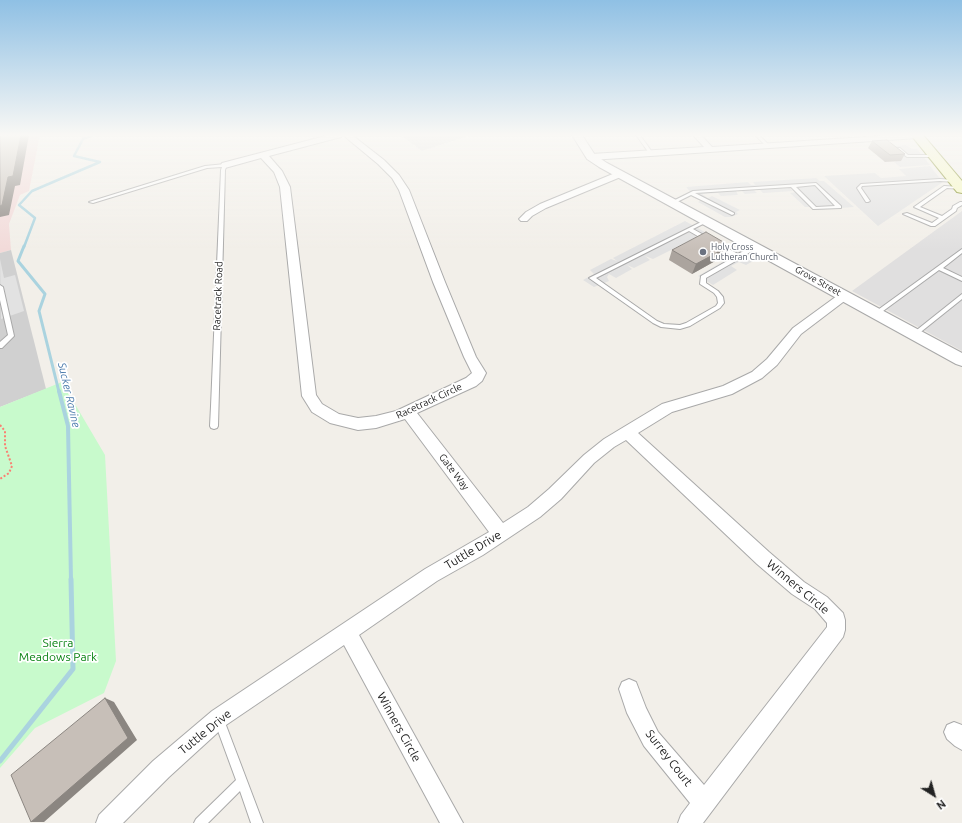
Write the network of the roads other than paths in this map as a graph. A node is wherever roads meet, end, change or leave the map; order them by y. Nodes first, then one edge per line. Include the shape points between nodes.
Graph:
1 (186, 173) edge
2 (224, 173) edge
3 (279, 173) edge
4 (392, 173) edge
5 (950, 173) edge
6 (620, 174) joint
7 (793, 186) junction
8 (960, 186) edge
9 (691, 193) junction
10 (868, 201) dead end
11 (91, 202) dead end
12 (673, 202) junction
13 (962, 203) edge
14 (732, 214) dead end
15 (905, 214) dead end
16 (943, 218) junction
17 (524, 219) dead end
18 (707, 220) junction
19 (690, 229) junction
20 (756, 247) junction
21 (962, 251) edge
22 (739, 256) junction
23 (939, 268) junction
24 (962, 279) edge
25 (0, 287) edge
26 (845, 296) junction
27 (962, 296) edge
28 (876, 313) junction
29 (915, 334) junction
30 (0, 346) edge
31 (962, 360) edge
32 (408, 412) junction
33 (214, 426) dead end
34 (628, 432) junction
35 (500, 533) junction
36 (347, 632) junction
37 (629, 689) dead end
38 (219, 718) junction
39 (242, 781) junction
40 (704, 802) junction
41 (107, 823) edge
42 (200, 823) edge
43 (257, 823) edge
44 (452, 823) edge
45 (688, 823) edge

1 - 11 lane
2 - 33 lane, Racetrack Road
3 - 32 street, Racetrack Circle via 285,187 307,386 312,402 328,416 358,424 384,420
4 - 32 street, Racetrack Circle via 404,190 439,282 479,373 471,382
5 - 8 main road
6 - 12 street, Grove Street
6 - 17 street via 543,206
7 - 7 lane via 816,184 839,206 815,208
7 - 9 lane
8 - 10 lane via 940,180 861,185 860,188
8 - 16 lane via 946,187 916,207
9 - 12 lane
9 - 14 lane
12 - 18 street, Grove Street
13 - 16 lane
15 - 16 lane via 933,226
18 - 19 lane
18 - 20 street, Grove Street
19 - 22 lane
19 - 22 lane via 592,278 655,322 663,326 680,328 718,307 720,297 703,284 703,277
20 - 22 lane
20 - 26 street, Grove Street
21 - 23 lane
23 - 24 lane
23 - 28 lane
25 - 30 lane via 11,336
26 - 28 street, Grove Street
26 - 34 street, Tuttle Drive via 797,331 772,362 757,375 727,390 667,408
27 - 29 lane
28 - 29 street, Grove Street
29 - 31 street, Grove Street
32 - 35 street, Gate Way
34 - 35 street, Tuttle Drive via 592,456 546,502
34 - 40 street, Winners Circle via 763,558 798,588 821,603 836,620 836,630
35 - 36 street, Tuttle Drive via 431,575
36 - 38 street, Tuttle Drive
36 - 44 street, Winners Circle
37 - 40 street, Surrey Court via 637,713 651,739
38 - 39 lane
38 - 41 street, Tuttle Drive via 161,769
39 - 42 lane
39 - 43 lane
40 - 45 street, Winners Circle

